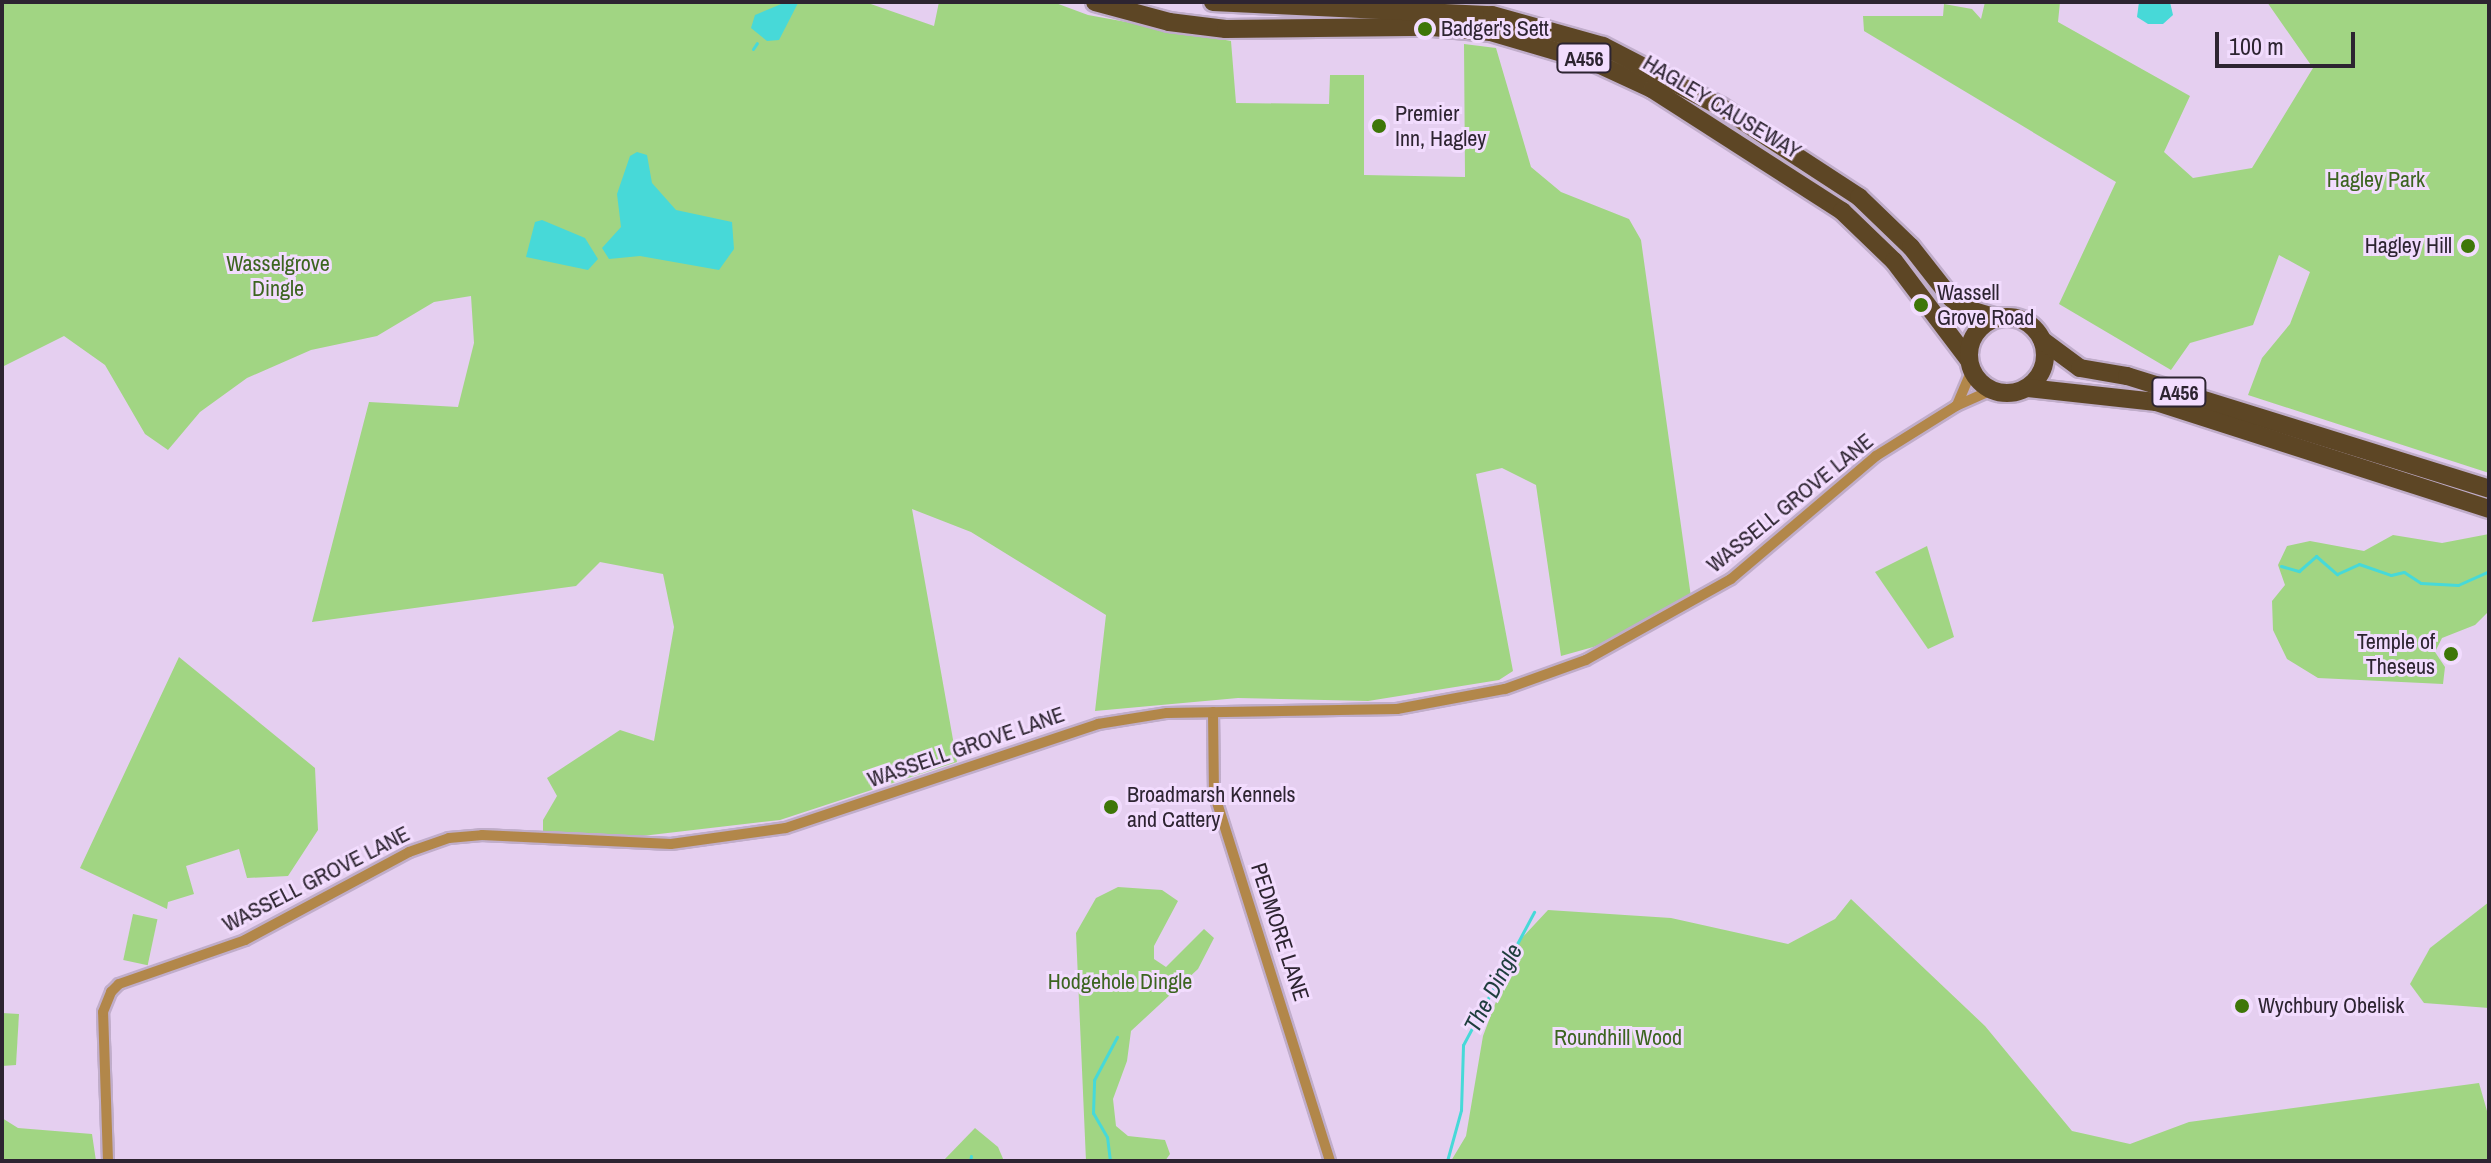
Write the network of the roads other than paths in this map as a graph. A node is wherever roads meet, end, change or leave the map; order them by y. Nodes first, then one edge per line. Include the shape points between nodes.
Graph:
1 (1095, 2) edge
2 (1213, 2) edge
3 (1997, 318) junction
4 (2042, 340) junction
5 (1970, 364) junction
6 (2028, 388) junction
7 (1994, 389) junction
8 (1956, 406) junction
9 (2489, 489) edge
10 (2489, 509) edge
11 (1213, 712) junction
12 (108, 1161) edge
13 (1330, 1161) edge

1 - 5 highway, HAGLEY CAUSEWAY / A456 via 1169,22 1226,29 1432,27 1491,32 1596,63 1663,95 1842,211 1894,261
2 - 3 highway, HAGLEY CAUSEWAY / A456 via 1492,15 1603,46 1721,107 1849,190 1911,247 1951,298
3 - 4 highway via 2024,323
3 - 5 highway via 1976,332
4 - 6 highway via 2045,369
4 - 9 highway, A456 via 2080,368 2127,376
5 - 7 highway
5 - 8 street
6 - 7 highway
6 - 10 highway, A456 via 2156,402
7 - 8 street, WASSELL GROVE LANE
8 - 11 street, WASSELL GROVE LANE via 1876,456 1731,579 1586,660 1505,689 1397,709
11 - 12 street, WASSELL GROVE LANE via 1098,724 786,828 671,844 482,835 449,838 409,852 245,940 119,984 111,992 103,1012
11 - 13 street, PEDMORE LANE via 1214,793

